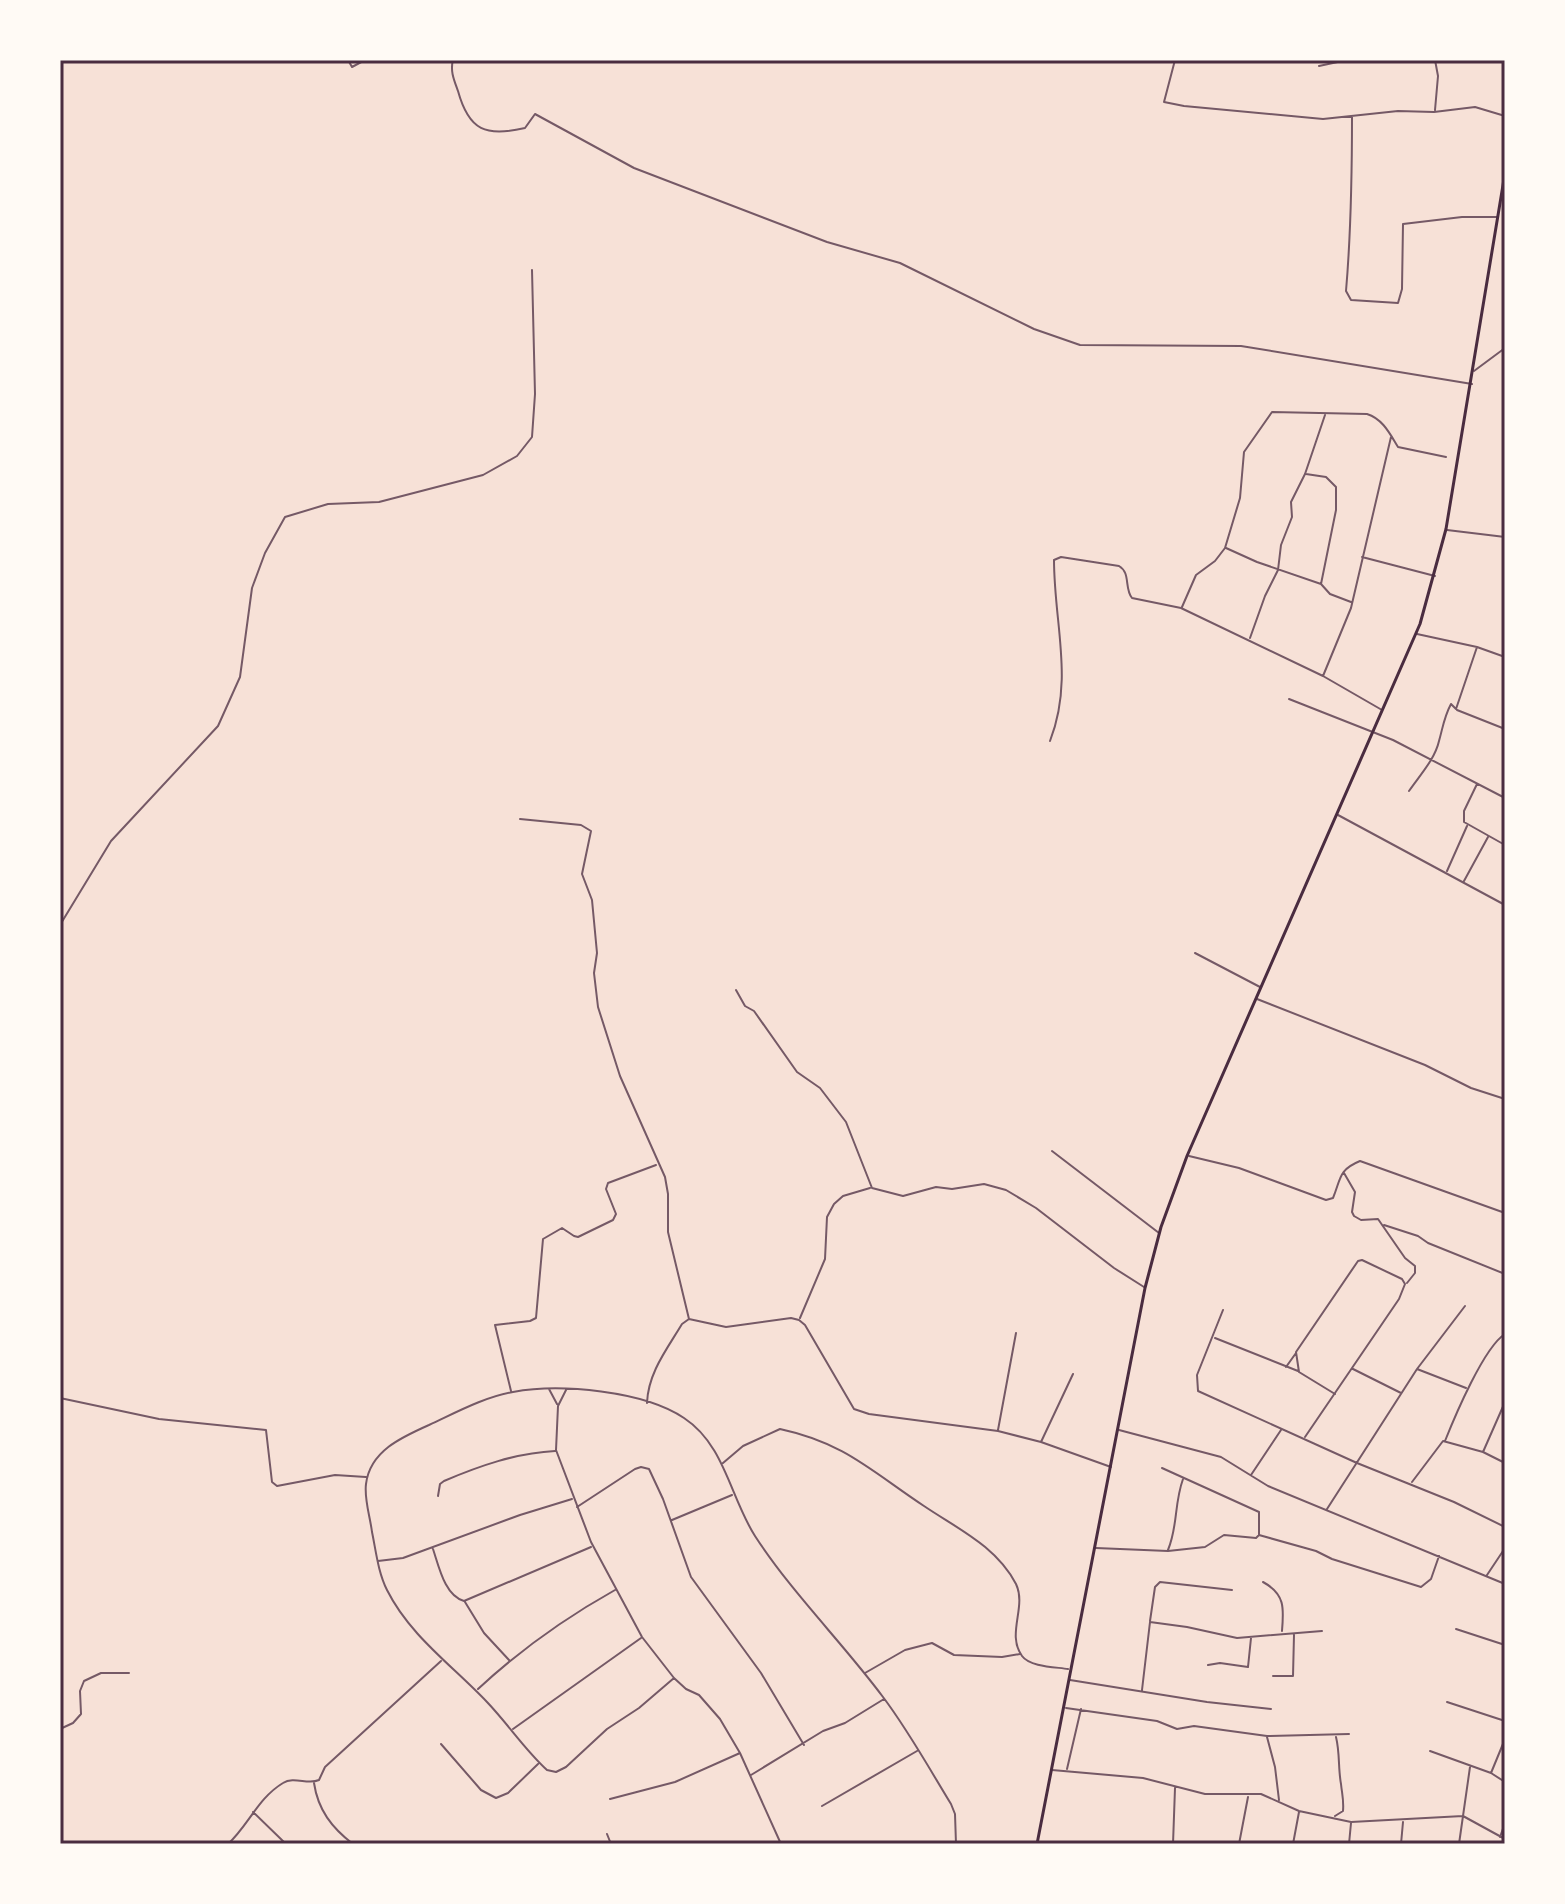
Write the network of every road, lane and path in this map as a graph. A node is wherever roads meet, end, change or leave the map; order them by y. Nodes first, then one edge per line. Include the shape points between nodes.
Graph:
1 (348, 60) edge
2 (365, 60) edge
3 (453, 60) edge
4 (1175, 60) edge
5 (1347, 60) edge
6 (1435, 60) edge
7 (1319, 66) dead end
8 (1434, 112) junction
9 (1352, 116) junction
10 (1505, 116) edge
11 (1505, 173) edge
12 (1498, 217) junction
13 (532, 270) dead end
14 (1505, 348) edge
15 (1474, 372) junction
16 (1472, 384) junction
17 (1325, 414) junction
18 (1391, 436) junction
19 (1446, 457) dead end
20 (1305, 474) junction
21 (1446, 529) junction
22 (1505, 537) edge
23 (1225, 548) junction
24 (1361, 557) junction
25 (1278, 570) junction
26 (1435, 576) junction
27 (1321, 584) junction
28 (1353, 602) junction
29 (1181, 608) junction
30 (1416, 634) junction
31 (1249, 640) junction
32 (1477, 647) junction
33 (1505, 657) edge
34 (1323, 676) junction
35 (1289, 699) dead end
36 (1456, 709) junction
37 (1382, 710) junction
38 (1505, 729) edge
39 (1373, 734) junction
40 (1050, 741) dead end
41 (1431, 759) junction
42 (1477, 783) junction
43 (1409, 791) dead end
44 (1505, 791) edge
45 (1504, 797) edge
46 (1337, 814) junction
47 (520, 819) dead end
48 (1468, 825) junction
49 (1488, 836) junction
50 (1505, 845) edge
51 (1447, 872) junction
52 (1463, 882) junction
53 (1505, 905) edge
54 (60, 925) edge
55 (1195, 953) dead end
56 (1261, 988) junction
57 (736, 990) dead end
58 (1256, 998) junction
59 (1505, 1099) edge
60 (1052, 1151) dead end
61 (1187, 1156) junction
62 (659, 1164) junction
63 (1343, 1172) junction
64 (872, 1188) junction
65 (1505, 1213) edge
66 (1384, 1225) junction
67 (1160, 1234) junction
68 (1505, 1274) edge
69 (1405, 1284) junction
70 (1145, 1288) junction
71 (1465, 1306) dead end
72 (1223, 1310) dead end
73 (689, 1319) junction
74 (799, 1320) junction
75 (1016, 1333) dead end
76 (1505, 1334) edge
77 (1212, 1337) junction
78 (1296, 1352) junction
79 (1286, 1367) junction
80 (1352, 1369) junction
81 (1417, 1369) junction
82 (1299, 1372) junction
83 (1073, 1374) dead end
84 (548, 1388) junction
85 (566, 1389) junction
86 (1467, 1389) junction
87 (511, 1392) junction
88 (1335, 1394) junction
89 (1402, 1394) junction
90 (60, 1398) edge
91 (1505, 1402) edge
92 (647, 1403) junction
93 (558, 1406) junction
94 (1282, 1429) junction
95 (1119, 1430) junction
96 (998, 1431) junction
97 (1304, 1438) junction
98 (1445, 1441) junction
99 (1041, 1442) junction
100 (556, 1450) junction
101 (1483, 1452) junction
102 (1357, 1463) junction
103 (1505, 1463) edge
104 (722, 1464) junction
105 (1112, 1467) junction
106 (1162, 1468) dead end
107 (1251, 1476) junction
108 (1184, 1477) junction
109 (368, 1478) junction
110 (1410, 1484) junction
111 (734, 1494) junction
112 (438, 1496) dead end
113 (573, 1499) junction
114 (577, 1507) junction
115 (1327, 1509) junction
116 (670, 1520) junction
117 (1505, 1527) edge
118 (1259, 1535) junction
119 (593, 1546) junction
120 (432, 1548) junction
121 (1096, 1548) junction
122 (1505, 1548) edge
123 (1168, 1551) junction
124 (1439, 1556) junction
125 (378, 1561) junction
126 (1486, 1576) junction
127 (1263, 1582) dead end
128 (1505, 1584) edge
129 (616, 1590) junction
130 (1232, 1590) dead end
131 (464, 1601) junction
132 (1150, 1622) junction
133 (1456, 1629) dead end
134 (1322, 1631) dead end
135 (1281, 1634) junction
136 (1294, 1634) junction
137 (1251, 1636) junction
138 (642, 1637) junction
139 (1505, 1645) edge
140 (1021, 1654) junction
141 (442, 1660) junction
142 (509, 1660) junction
143 (1208, 1665) dead end
144 (1071, 1670) junction
145 (129, 1673) dead end
146 (864, 1673) junction
147 (1273, 1676) dead end
148 (674, 1678) junction
149 (1069, 1680) junction
150 (1142, 1690) junction
151 (477, 1691) junction
152 (885, 1698) junction
153 (1447, 1702) dead end
154 (1064, 1708) junction
155 (1081, 1709) junction
156 (1271, 1709) dead end
157 (1505, 1721) edge
158 (60, 1729) edge
159 (513, 1729) junction
160 (1349, 1734) dead end
161 (1335, 1735) junction
162 (1267, 1736) junction
163 (1505, 1739) edge
164 (441, 1744) dead end
165 (804, 1745) junction
166 (918, 1751) junction
167 (1430, 1751) dead end
168 (740, 1753) junction
169 (539, 1763) junction
170 (1470, 1766) junction
171 (1051, 1770) junction
172 (1067, 1770) junction
173 (1491, 1773) junction
174 (751, 1775) junction
175 (314, 1782) junction
176 (1505, 1782) edge
177 (1176, 1787) junction
178 (1249, 1795) junction
179 (610, 1799) dead end
180 (1279, 1800) junction
181 (822, 1806) dead end
182 (1299, 1811) junction
183 (252, 1812) junction
184 (1463, 1816) junction
185 (1332, 1817) junction
186 (1403, 1820) junction
187 (1351, 1822) junction
188 (1505, 1823) edge
189 (607, 1834) dead end
190 (1500, 1837) junction
191 (1505, 1839) edge
192 (228, 1844) edge
193 (286, 1844) edge
194 (353, 1844) edge
195 (611, 1844) edge
196 (781, 1844) edge
197 (956, 1844) edge
198 (1037, 1844) edge
199 (1173, 1844) edge
200 (1239, 1844) edge
201 (1293, 1844) edge
202 (1349, 1844) edge
203 (1401, 1844) edge
204 (1459, 1844) edge

1 - 2 street via 352,67
3 - 16 street via 463,108 476,126 500,134 525,128 535,114 634,168 827,242 900,263 1034,329 1080,345 1241,346
4 - 9 street via 1164,102 1267,116
5 - 7 street
6 - 8 street
8 - 9 street
8 - 10 street via 1475,107
9 - 12 street via 1346,291 1351,300 1398,303 1403,224
11 - 12 main road
12 - 15 main road
13 - 54 street via 532,437 517,456 483,475 379,502 328,504 285,517 252,588 240,677 218,726 111,841
14 - 15 street
15 - 16 main road
16 - 21 main road
17 - 18 street via 1372,415
17 - 20 street
17 - 23 street via 1268,415 1244,452 1240,498
18 - 19 street via 1402,449
18 - 24 street
20 - 25 street via 1291,502
20 - 27 street via 1326,477 1338,495
21 - 22 street
21 - 26 main road
23 - 25 street
23 - 29 street via 1196,575
24 - 26 street
24 - 28 street
25 - 27 street
25 - 31 street
26 - 30 main road
27 - 28 street via 1330,594
28 - 34 street
29 - 31 street
29 - 40 street via 1132,598 1119,566 1054,560 1063,659 1060,715
30 - 32 street
30 - 37 main road
31 - 34 street
32 - 33 street
32 - 36 street
34 - 37 street
35 - 39 street
36 - 38 street
36 - 41 street via 1451,704 1443,719
37 - 39 main road
39 - 41 street
39 - 46 main road
41 - 42 street
41 - 43 street
42 - 45 street
42 - 48 street via 1464,811
44 - 45 street
46 - 51 street
46 - 56 main road
47 - 62 street via 581,825 591,831 582,879 592,900 598,1007 620,1076
48 - 49 street
48 - 51 street
49 - 50 street
49 - 52 street
51 - 52 street
52 - 53 street
55 - 56 street
56 - 58 main road
57 - 64 street via 797,1072 820,1088 846,1122
58 - 59 street
58 - 61 main road
60 - 67 street
61 - 63 street via 1239,1168 1322,1200 1333,1198
61 - 67 main road
62 - 73 street via 668,1194 668,1232
62 - 87 street via 608,1183 613,1220 578,1237 562,1228 543,1239 536,1318 495,1325
63 - 65 street via 1356,1162 1367,1162
63 - 66 street via 1355,1192 1354,1216 1378,1219
64 - 70 street via 903,1196 936,1187 984,1184 1006,1190
64 - 74 street via 834,1204 827,1217 825,1259
66 - 68 street
66 - 69 street via 1416,1268
67 - 70 main road
69 - 78 street via 1360,1260
69 - 80 street
70 - 95 main road
71 - 81 street
72 - 77 street
73 - 74 street via 726,1327
73 - 92 street via 649,1382
74 - 96 street via 854,1409
75 - 96 street
76 - 86 street
77 - 79 street
77 - 94 street via 1197,1375 1198,1391
78 - 79 street
78 - 82 street
79 - 82 street
80 - 88 street
80 - 89 street
81 - 86 street
81 - 89 street
82 - 88 street
83 - 99 street
84 - 85 street
84 - 87 street
84 - 93 street
85 - 92 street
85 - 93 street
86 - 98 street
87 - 109 street via 393,1443 378,1454
88 - 97 street
89 - 102 street
90 - 109 street via 159,1419 266,1430 272,1482 277,1486 335,1475
91 - 101 street
92 - 104 street via 688,1420
93 - 100 street
94 - 97 street
94 - 107 street
95 - 105 main road
95 - 107 street via 1221,1457
96 - 99 street
97 - 102 street
98 - 101 street
98 - 110 street via 1439,1442
99 - 105 street
100 - 112 street via 473,1469 440,1484
100 - 113 street
101 - 103 street
102 - 110 street
102 - 115 street
104 - 111 street
104 - 140 street via 743,1446 780,1429 831,1445 869,1466 981,1543 1001,1564 1018,1590 1016,1637
105 - 121 main road
106 - 108 street
107 - 115 street
108 - 118 street via 1259,1512
108 - 123 street
109 - 125 street
110 - 117 street
111 - 116 street
111 - 146 street via 779,1571
113 - 114 street
113 - 120 street
114 - 116 street via 645,1467
114 - 119 street
115 - 124 street
116 - 165 street via 691,1577 761,1673
118 - 123 street via 1224,1535 1205,1547
118 - 124 street via 1415,1587 1431,1579
119 - 129 street
119 - 131 street
120 - 125 street
120 - 131 street via 450,1592
121 - 123 street
121 - 144 main road
122 - 126 street
124 - 126 street
125 - 141 street via 396,1605
126 - 128 street
127 - 135 street via 1281,1597
129 - 138 street
129 - 142 street via 579,1609
130 - 132 street via 1160,1582
131 - 142 street
132 - 137 street
132 - 150 street
133 - 139 street
134 - 136 street
135 - 136 street
135 - 137 street
136 - 147 street via 1293,1676
137 - 143 street via 1248,1667
138 - 148 street
138 - 159 street
140 - 144 street via 1031,1662
140 - 146 street via 954,1655 932,1643 905,1650
141 - 151 street
141 - 175 street
142 - 151 street
144 - 149 main road
145 - 158 street via 101,1673 84,1681 81,1714
146 - 152 street
148 - 168 street via 699,1695
148 - 169 street via 561,1770 552,1772
149 - 150 street
149 - 154 main road
150 - 156 street
151 - 159 street
152 - 165 street
152 - 166 street
153 - 157 street
154 - 155 street
154 - 171 main road
155 - 162 street via 1177,1729 1194,1726
155 - 172 street
159 - 169 street
160 - 161 street
161 - 162 street
161 - 185 street via 1345,1798 1343,1811
162 - 180 street
163 - 173 street
164 - 169 street via 481,1790 496,1798
165 - 174 street
166 - 181 street
166 - 197 street via 951,1804
167 - 170 street
168 - 174 street
168 - 179 street via 675,1782
170 - 173 street
170 - 184 street
171 - 172 street
171 - 198 main road
172 - 177 street
173 - 176 street
174 - 196 street
175 - 183 street via 285,1781
175 - 194 street via 324,1814
177 - 178 street
177 - 199 street
178 - 180 street
178 - 200 street
180 - 182 street
182 - 185 street
182 - 201 street
183 - 192 street
183 - 193 street
184 - 186 street
184 - 190 street
184 - 204 street
185 - 187 street
186 - 187 street
186 - 203 street
187 - 202 street
188 - 190 street
189 - 195 street
190 - 191 street

